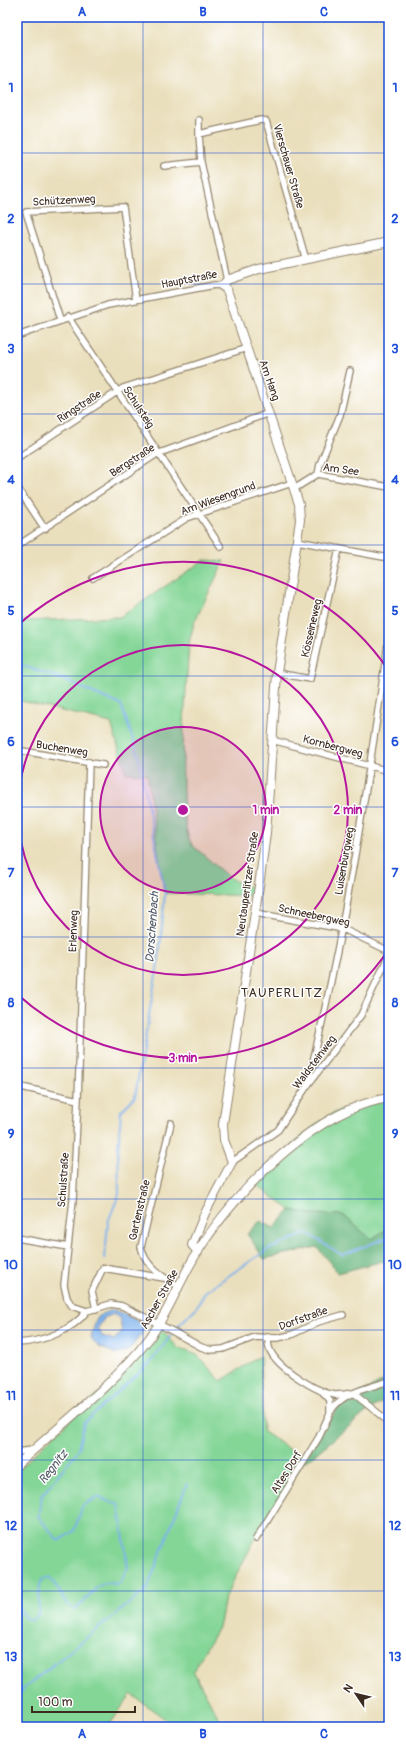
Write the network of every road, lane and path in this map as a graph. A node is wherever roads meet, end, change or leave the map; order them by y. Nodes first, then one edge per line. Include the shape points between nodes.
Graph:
1 (199, 120) dead end
2 (199, 134) junction
3 (201, 162) junction
4 (164, 166) dead end
5 (389, 242) edge
6 (306, 260) junction
7 (224, 283) junction
8 (136, 300) junction
9 (68, 317) junction
10 (60, 320) junction
11 (17, 336) edge
12 (247, 348) junction
13 (350, 371) dead end
14 (117, 393) junction
15 (269, 413) junction
16 (157, 454) junction
17 (17, 458) edge
18 (318, 474) junction
19 (293, 486) junction
20 (389, 486) edge
21 (17, 487) edge
22 (198, 514) junction
23 (45, 529) junction
24 (297, 542) junction
25 (17, 546) edge
26 (221, 547) dead end
27 (339, 549) junction
28 (389, 558) edge
29 (93, 578) dead end
30 (389, 637) edge
31 (277, 673) junction
32 (272, 740) junction
33 (17, 750) edge
34 (89, 762) junction
35 (103, 765) dead end
36 (371, 766) junction
37 (389, 771) edge
38 (255, 913) junction
39 (343, 929) junction
40 (389, 951) edge
41 (389, 955) edge
42 (17, 1086) edge
43 (307, 1086) junction
44 (389, 1098) edge
45 (78, 1100) junction
46 (171, 1123) dead end
47 (232, 1162) junction
48 (17, 1238) edge
49 (68, 1247) junction
50 (198, 1252) junction
51 (164, 1278) junction
52 (179, 1286) junction
53 (96, 1309) junction
54 (86, 1310) junction
55 (343, 1315) dead end
56 (159, 1324) junction
57 (268, 1337) junction
58 (17, 1343) edge
59 (389, 1381) edge
60 (320, 1390) junction
61 (353, 1393) junction
62 (330, 1413) junction
63 (389, 1422) edge
64 (33, 1450) junction
65 (17, 1452) edge
66 (17, 1465) edge
67 (256, 1539) dead end

1 - 2 street
2 - 3 street
2 - 6 street, Vierschauer Straße via 266,121
3 - 4 street
3 - 7 street
5 - 6 street, Hauptstraße
6 - 7 street, Hauptstraße via 259,269
7 - 8 street, Hauptstraße
7 - 12 street, Am Hang
8 - 9 street, Hauptstraße
8 - 10 street, Schützenweg via 123,207 26,212
9 - 10 street, Hauptstraße
9 - 14 street, Schulsteig
10 - 11 street, Hauptstraße
12 - 14 street, Ringstraße via 124,388
12 - 15 street, Am Hang
13 - 18 street via 340,415
14 - 16 street, Schulsteig
14 - 17 street, Ringstraße
15 - 16 street, Bergstraße
15 - 19 street, Am Hang
16 - 22 street, Schulsteig
16 - 23 street, Bergstraße
18 - 19 street, Am See
18 - 20 street, Am See
19 - 22 street, Am Wiesengrund
19 - 24 street, Neutauperlitzer Straße via 299,504
21 - 23 street
22 - 26 street, Schulsteig
22 - 29 street, Am Wiesengrund via 187,518
23 - 25 street, Bergstraße
24 - 27 street
24 - 31 street, Neutauperlitzer Straße
27 - 28 street
27 - 31 street, Kösseineweg via 310,679
30 - 36 street, Luisenburgweg
31 - 32 street, Neutauperlitzer Straße
32 - 36 street, Kornbergweg
32 - 38 street, Neutauperlitzer Straße via 266,833
33 - 34 street, Buchenweg
34 - 35 street, Buchenweg
34 - 45 street, Erlenweg
36 - 37 street, Kornbergweg
36 - 39 street, Luisenburgweg
38 - 39 street, Schneebergweg
38 - 47 street, Neutauperlitzer Straße via 222,1124 224,1140
39 - 40 street, Schneebergweg
39 - 43 street, Luisenburgweg
41 - 43 street, Waldsteinweg via 361,1015
42 - 45 street
43 - 47 street, Waldsteinweg via 278,1130
44 - 50 street, Ascher Straße via 342,1112 308,1133 238,1197
45 - 49 street, Schulstraße
46 - 51 street, Gartenstraße via 140,1246 142,1256
47 - 50 street via 205,1213 192,1245
48 - 49 street
49 - 54 street, Schulstraße via 64,1285 67,1298 72,1306
50 - 52 street, Ascher Straße
51 - 52 street, Gartenstraße
51 - 53 street via 103,1268 92,1290
52 - 56 street, Ascher Straße
53 - 54 street, Dorfstraße
53 - 56 street, Dorfstraße via 111,1304 122,1306
54 - 58 street via 80,1320 59,1332 38,1340
55 - 57 street, Dorfstraße via 318,1322 291,1335
56 - 57 street, Dorfstraße via 211,1350 223,1349 255,1337
56 - 64 street, Ascher Straße via 121,1371
57 - 60 street, Altes Dorf via 270,1351 281,1365
59 - 61 street, Altes Dorf
60 - 61 street, Altes Dorf via 335,1395
60 - 62 street, Altes Dorf via 330,1401
61 - 62 street, Altes Dorf via 337,1403
61 - 63 street
62 - 67 street, Altes Dorf via 319,1437
64 - 65 street
64 - 66 street, Ascher Straße

